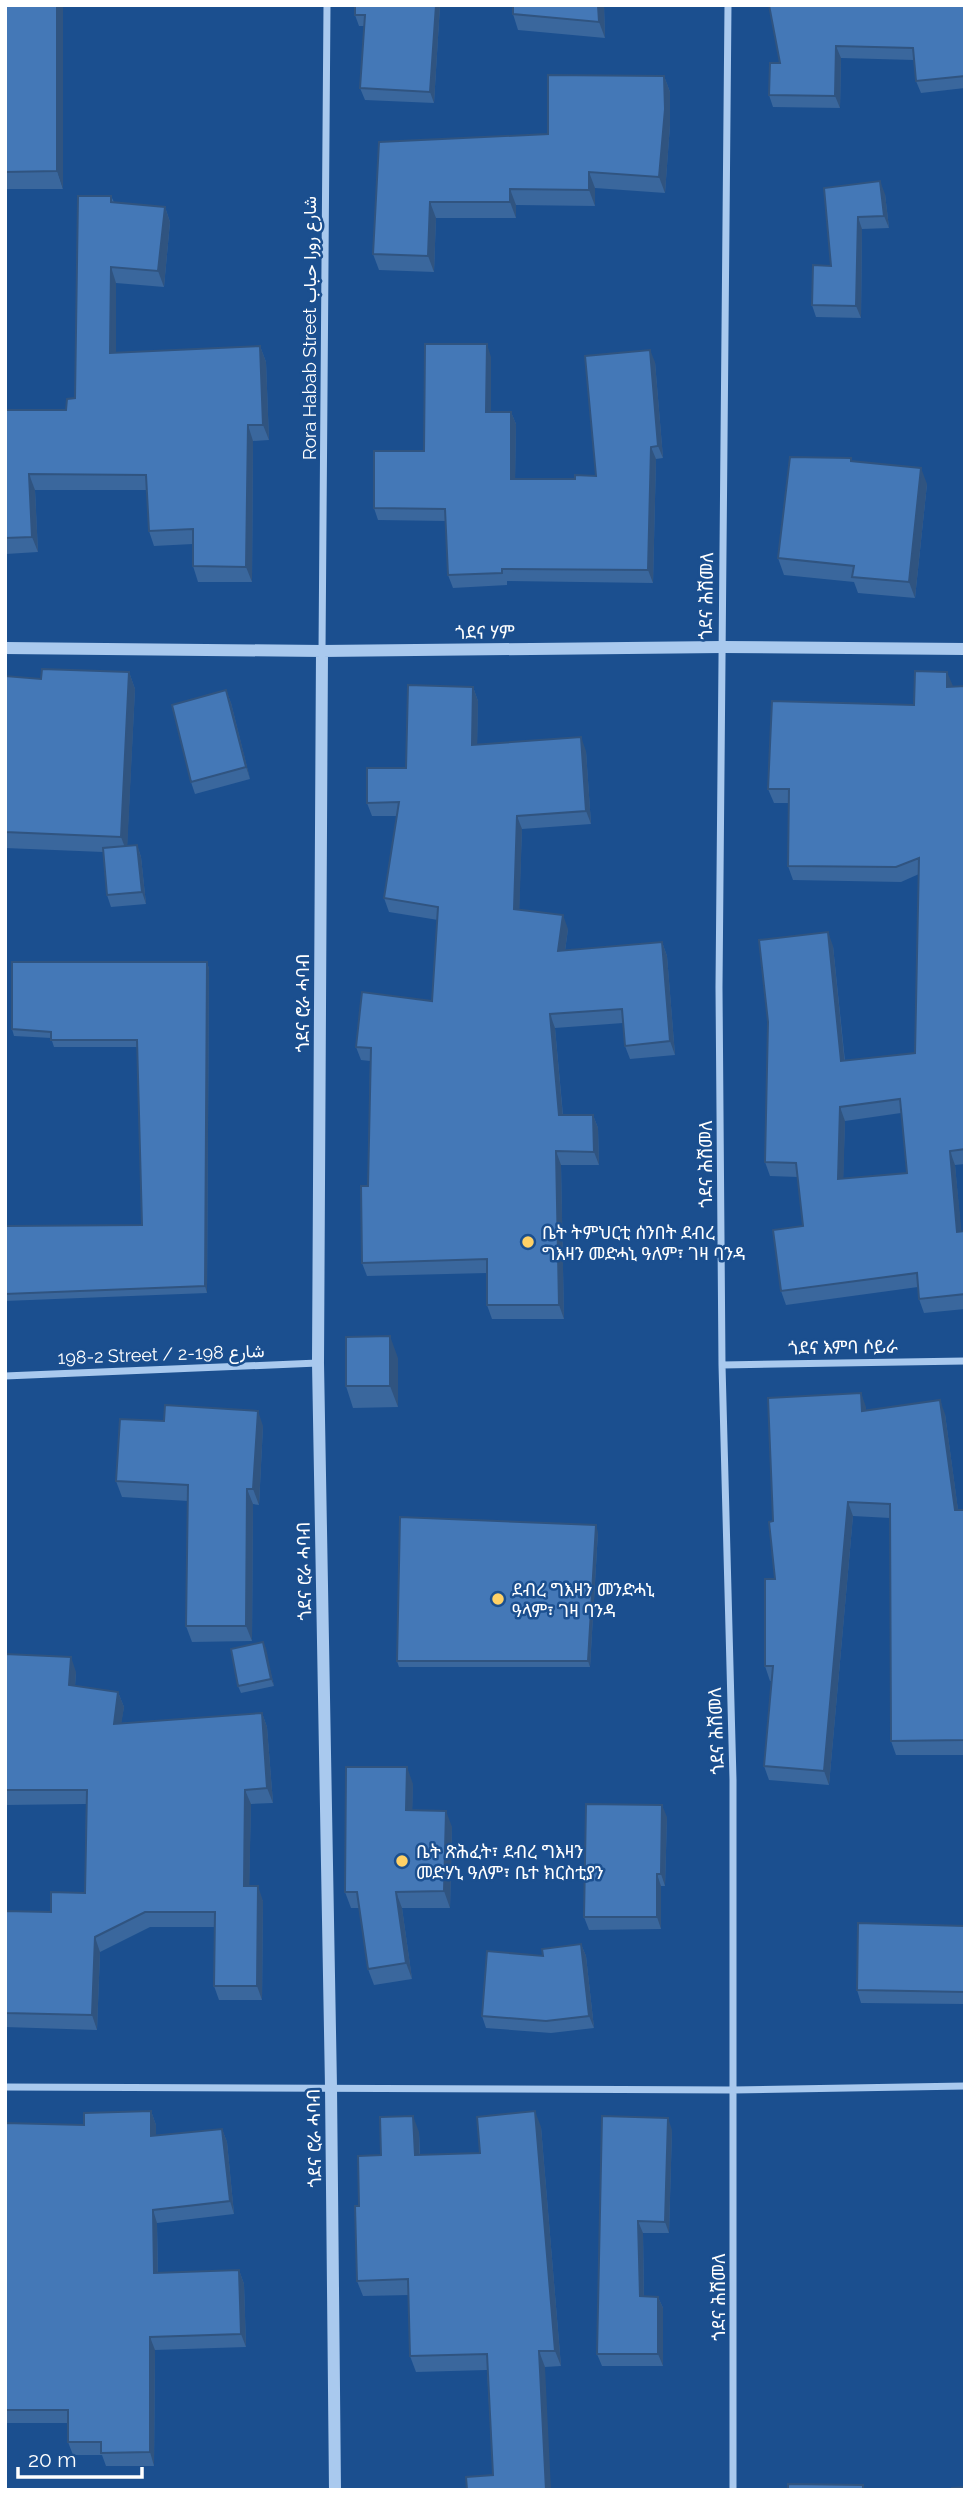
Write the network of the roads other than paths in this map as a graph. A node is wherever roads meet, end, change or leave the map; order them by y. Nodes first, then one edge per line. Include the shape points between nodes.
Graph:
1 (327, 5) edge
2 (728, 5) edge
3 (722, 647) junction
4 (5, 648) edge
5 (965, 649) edge
6 (322, 651) junction
7 (965, 1361) edge
8 (318, 1363) junction
9 (722, 1365) junction
10 (5, 1376) edge
11 (965, 2086) edge
12 (5, 2087) edge
13 (331, 2087) junction
14 (733, 2090) junction
15 (335, 2490) edge
16 (733, 2490) edge

1 - 6 street, Rora Habab Street شارع رورا حباب
2 - 3 street, ጎደና ሕሽመለ
3 - 5 street, ጎደና ሃም
3 - 6 street, ጎደና ሃም
3 - 9 street, ጎደና ሕሽመለ
4 - 6 street, ጎደና ሃም
6 - 8 street, ጎደና ሮራ ሓባብ
7 - 9 street, ጎደና እምባ ሶይራ
8 - 10 street, 198-2 Street / شارع 198-2
8 - 13 street, ጎደና ሮራ ሓባብ
9 - 14 street, ጎደና ሕሽመለ via 733,1780
11 - 14 street
12 - 13 street
13 - 14 street
13 - 15 street, ጎደና ሮራ ሓባብ
14 - 16 street, ጎደና ሕሽመለ

